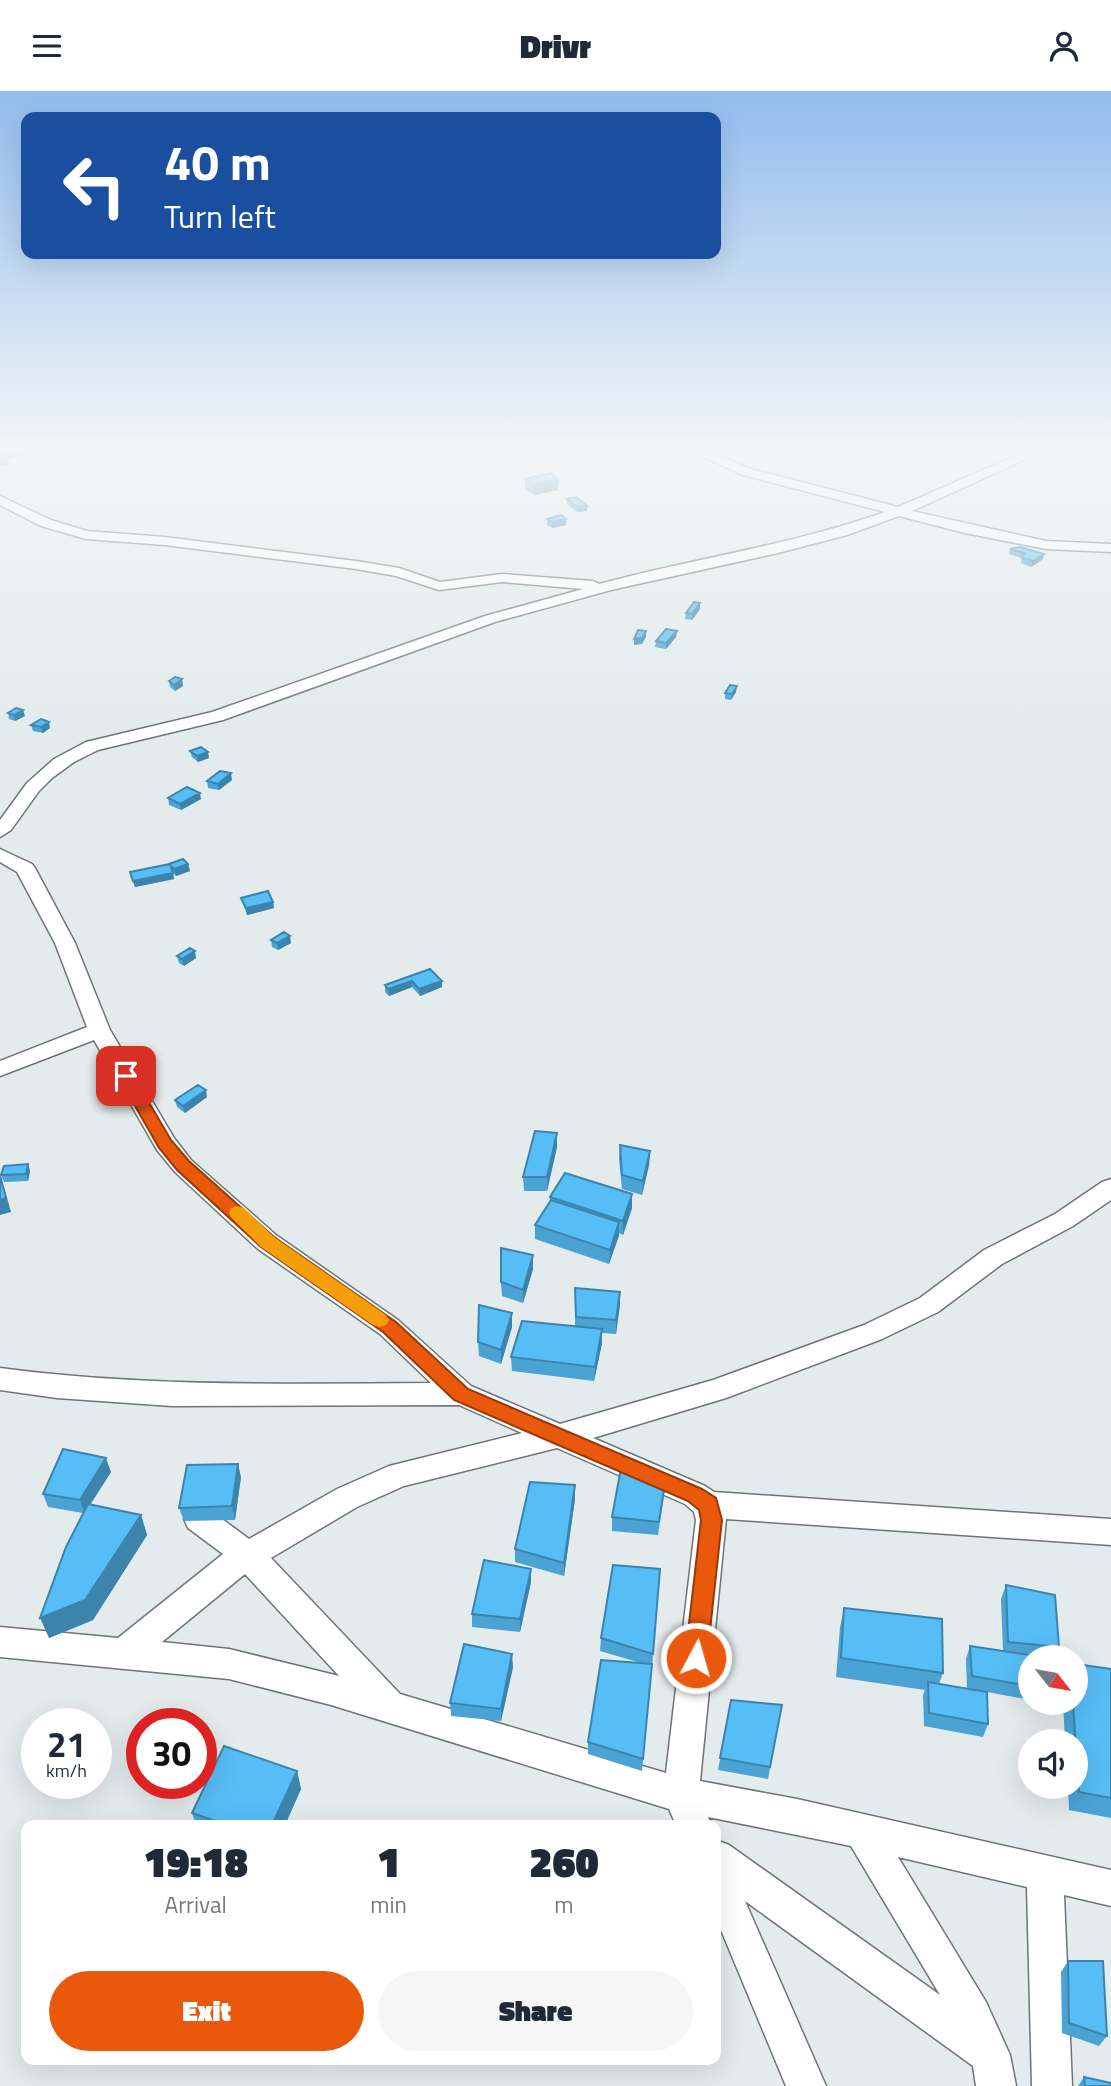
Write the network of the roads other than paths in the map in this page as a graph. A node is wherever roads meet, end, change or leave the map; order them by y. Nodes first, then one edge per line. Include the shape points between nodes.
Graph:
1 (182, 543) edge
2 (796, 543) edge
3 (1037, 543) edge
4 (1111, 548) edge
5 (608, 586) junction
6 (0, 831) edge
7 (0, 855) edge
8 (99, 1030) junction
9 (0, 1069) edge
10 (1111, 1188) edge
11 (0, 1379) edge
12 (461, 1394) junction
13 (559, 1436) junction
14 (708, 1505) junction
15 (199, 1519) edge
16 (1111, 1532) edge
17 (248, 1555) junction
18 (0, 1642) edge
19 (123, 1654) junction
20 (392, 1709) junction
21 (687, 1810) edge
22 (862, 1831) junction
23 (721, 1862) edge
24 (1045, 1873) junction
25 (721, 1888) edge
26 (1111, 1888) edge
27 (993, 2070) edge
28 (806, 2086) edge
29 (1052, 2086) edge

1 - 5 street via 367,566 439,586 502,578
2 - 5 street
3 - 4 street
5 - 6 street via 490,619 217,716 92,746 50,771
7 - 8 street via 25,868 65,943
8 - 9 street
8 - 12 street via 165,1144 183,1166 267,1242 389,1327
10 - 13 street via 1064,1220 993,1258 929,1305 873,1332 716,1390
11 - 12 street via 49,1387 185,1394
12 - 13 street
13 - 14 street via 695,1495
13 - 17 street via 400,1475 347,1498
14 - 16 street
14 - 21 street via 711,1520
15 - 17 street
17 - 19 street
17 - 20 street
18 - 19 street
19 - 20 street via 229,1664
20 - 21 street
21 - 22 street via 797,1816
22 - 24 street
22 - 27 street via 974,2015
23 - 27 street
24 - 26 street
24 - 29 street
25 - 28 street

